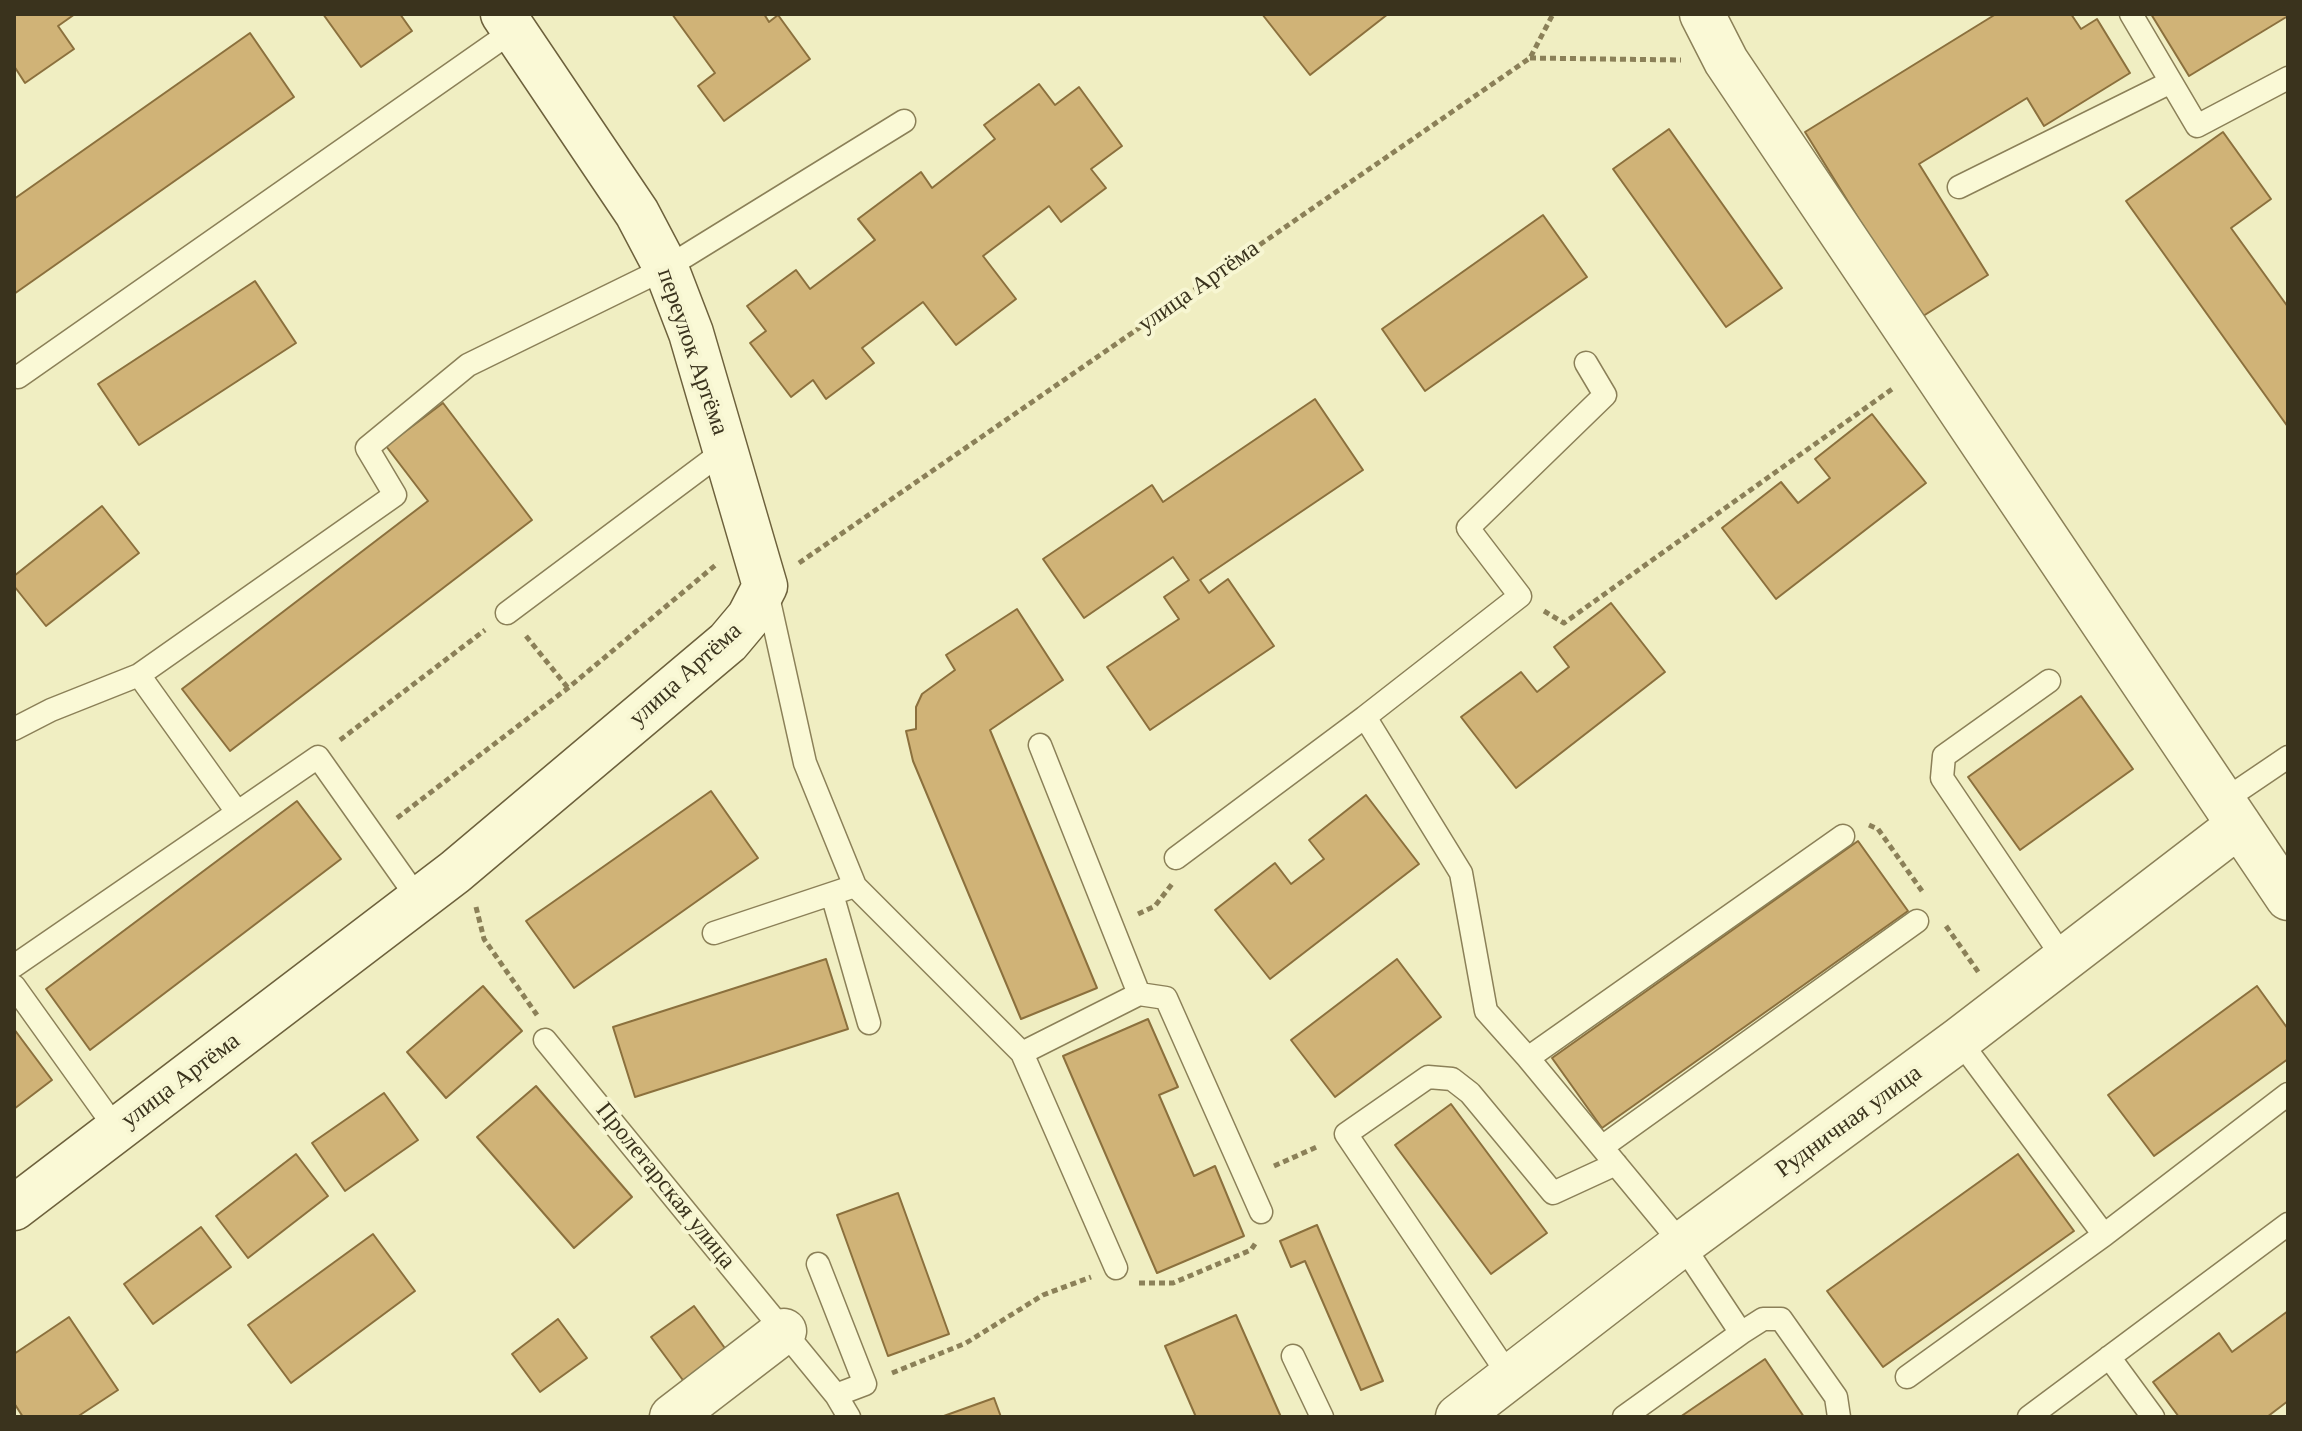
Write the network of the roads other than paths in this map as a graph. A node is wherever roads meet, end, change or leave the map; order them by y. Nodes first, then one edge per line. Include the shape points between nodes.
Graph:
1 (1702, 14) edge
2 (2131, 14) edge
3 (508, 22) edge
4 (2288, 78) edge
5 (2171, 82) junction
6 (904, 121) dead end
7 (1959, 187) dead end
8 (666, 268) junction
9 (1586, 363) dead end
10 (18, 377) dead end
11 (725, 450) junction
12 (765, 586) junction
13 (507, 613) road end
14 (139, 675) junction
15 (2049, 681) dead end
16 (1365, 717) junction
17 (14, 729) edge
18 (1040, 745) dead end
19 (2288, 757) edge
20 (237, 812) junction
21 (2231, 813) junction
22 (1843, 836) road end
23 (1176, 858) road end
24 (855, 886) junction
25 (832, 894) junction
26 (2288, 898) edge
27 (419, 900) junction
28 (1927, 917) road end
29 (714, 933) dead end
30 (2064, 959) junction
31 (14, 966) edge
32 (14, 986) edge
33 (1139, 994) junction
34 (869, 1023) dead end
35 (545, 1040) road end
36 (1959, 1040) junction
37 (1022, 1053) junction
38 (1528, 1058) junction
39 (2288, 1094) edge
40 (117, 1130) junction
41 (1609, 1156) junction
42 (14, 1208) edge
43 (1261, 1212) road end
44 (2288, 1224) edge
45 (2104, 1235) junction
46 (1682, 1244) junction
47 (818, 1264) dead end
48 (1116, 1268) road end
49 (784, 1331) junction
50 (1741, 1333) junction
51 (1293, 1356) dead end
52 (2109, 1357) junction
53 (1510, 1377) junction
54 (1907, 1377) dead end
55 (836, 1395) junction
56 (672, 1417) edge
57 (849, 1417) edge
58 (1322, 1417) edge
59 (1458, 1417) edge
60 (1624, 1417) edge
61 (1839, 1417) edge
62 (2029, 1417) edge
63 (2153, 1417) edge

1 - 21 street via 1726,61
2 - 5 lane
3 - 8 street, переулок Артёма via 637,213
3 - 10 lane
4 - 5 lane via 2197,126
5 - 7 lane
6 - 8 lane
8 - 11 street, переулок Артёма
8 - 14 lane via 468,365 367,448 395,495
9 - 16 lane via 1605,395 1468,528 1520,596
11 - 12 street, переулок Артёма
11 - 13 lane
12 - 24 lane via 805,763
12 - 27 street, улица Артёма via 728,642
14 - 17 lane
14 - 20 lane
15 - 30 lane via 1944,756 1942,778
16 - 23 lane
16 - 38 lane via 1461,873 1486,1011
18 - 33 lane
19 - 21 lane
20 - 27 lane via 318,757
20 - 31 lane
21 - 26 street
21 - 30 street, Рудничная улица
22 - 38 lane
24 - 25 lane
24 - 37 lane
25 - 29 lane
25 - 34 lane
27 - 40 street, улица Артёма
28 - 41 lane
30 - 36 street, Рудничная улица
32 - 40 lane
33 - 37 lane
33 - 43 lane via 1166,998
35 - 49 lane, Пролетарская улица
36 - 45 lane
36 - 46 street, Рудничная улица
37 - 48 lane
38 - 41 lane
39 - 45 lane
40 - 42 street, улица Артёма
41 - 46 lane
41 - 53 lane via 1553,1193 1470,1093 1452,1079 1428,1077 1346,1134
44 - 52 lane
45 - 54 lane
46 - 50 lane
46 - 53 street, Рудничная улица
47 - 55 lane via 865,1384
49 - 55 lane, Пролетарская улица
49 - 56 street
50 - 60 lane
50 - 61 lane via 1763,1319 1781,1319 1836,1397
51 - 58 lane
52 - 62 lane
52 - 63 lane
53 - 59 street, Рудничная улица
55 - 57 lane, Пролетарская улица

